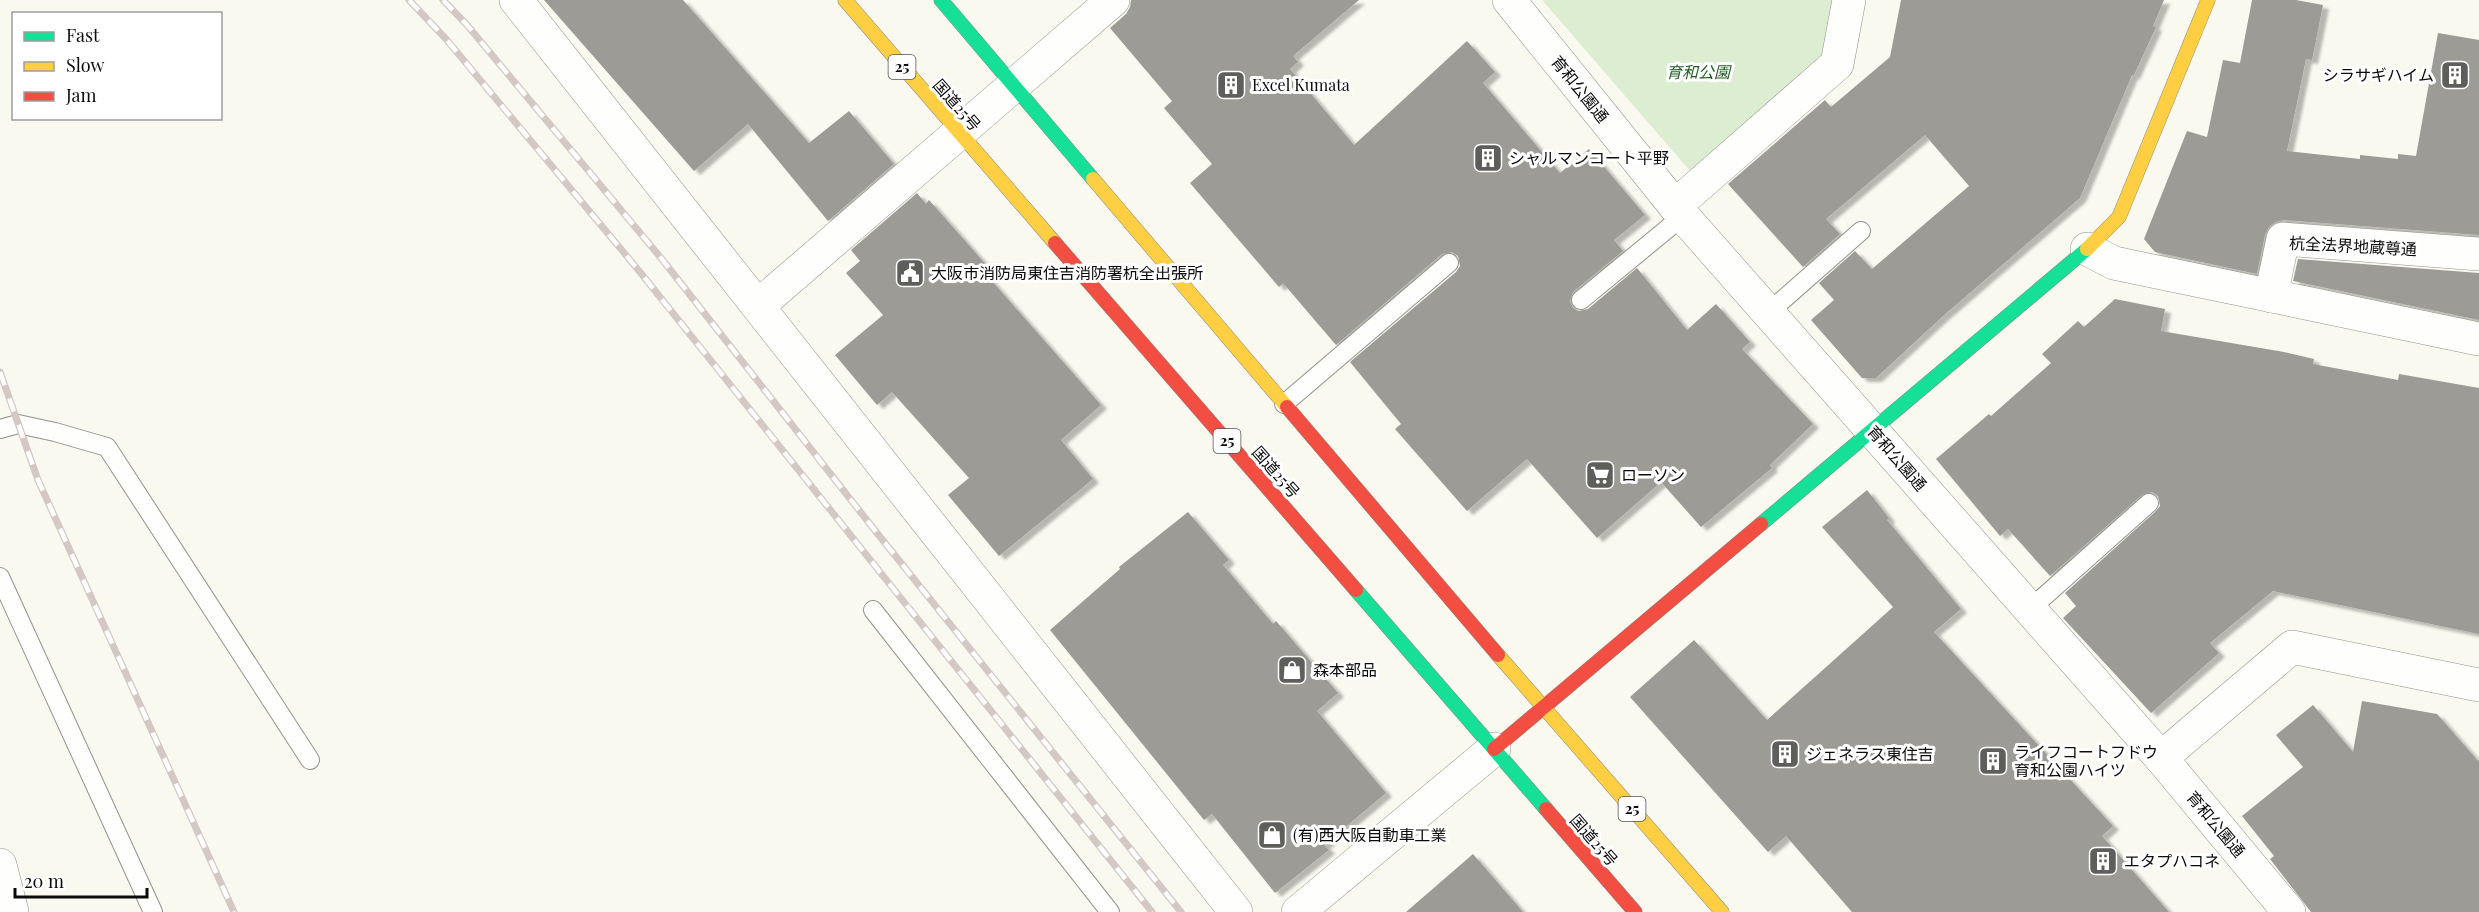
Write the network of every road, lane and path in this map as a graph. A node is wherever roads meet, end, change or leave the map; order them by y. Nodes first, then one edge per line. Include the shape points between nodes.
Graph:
1 (516, 0) edge
2 (845, 0) edge
3 (941, 0) edge
4 (1113, 0) edge
5 (1509, 0) edge
6 (1849, 0) edge
7 (2208, 0) edge
8 (1014, 87) junction
9 (960, 134) junction
10 (1679, 211) junction
11 (1861, 231) dead end
12 (2087, 249) junction
13 (2479, 254) edge
14 (1449, 263) dead end
15 (2271, 296) junction
16 (1581, 300) dead end
17 (758, 306) junction
18 (1769, 312) junction
19 (2479, 339) edge
20 (1284, 404) junction
21 (0, 429) edge
22 (1872, 430) junction
23 (2149, 503) dead end
24 (0, 577) edge
25 (2030, 609) junction
26 (873, 610) dead end
27 (2479, 686) edge
28 (1542, 706) junction
29 (1494, 749) junction
30 (2161, 758) junction
31 (310, 760) dead end
32 (0, 865) edge
33 (12, 912) edge
34 (153, 912) edge
35 (1110, 912) edge
36 (1236, 912) edge
37 (1298, 912) edge
38 (1635, 912) edge
39 (1722, 912) edge
40 (2289, 912) edge

1 - 17 street
2 - 9 main road, 国道25号 / 25
3 - 8 main road, 25
4 - 8 street
5 - 10 street, 育和公園通
6 - 10 street via 1837,64
7 - 12 main road via 2118,217
8 - 9 street
8 - 20 main road, 25
9 - 17 street
9 - 29 main road, 国道25号 / 25
10 - 16 lane
10 - 18 street, 育和公園通
11 - 18 lane
12 - 15 street via 2114,263
12 - 22 main road
13 - 15 street, 杭全法界地蔵尊通 via 2283,239
14 - 20 lane
15 - 19 street
17 - 36 street
18 - 22 street, 育和公園通
20 - 28 main road, 25
21 - 31 lane via 18,424 107,447
22 - 25 street, 育和公園通
22 - 28 main road
23 - 25 lane
24 - 34 lane
25 - 30 street, 育和公園通
26 - 35 lane
27 - 30 street via 2292,647
28 - 29 main road
28 - 39 main road, 25
29 - 37 street
29 - 38 main road, 国道25号 / 25
30 - 40 street, 育和公園通
32 - 33 street

